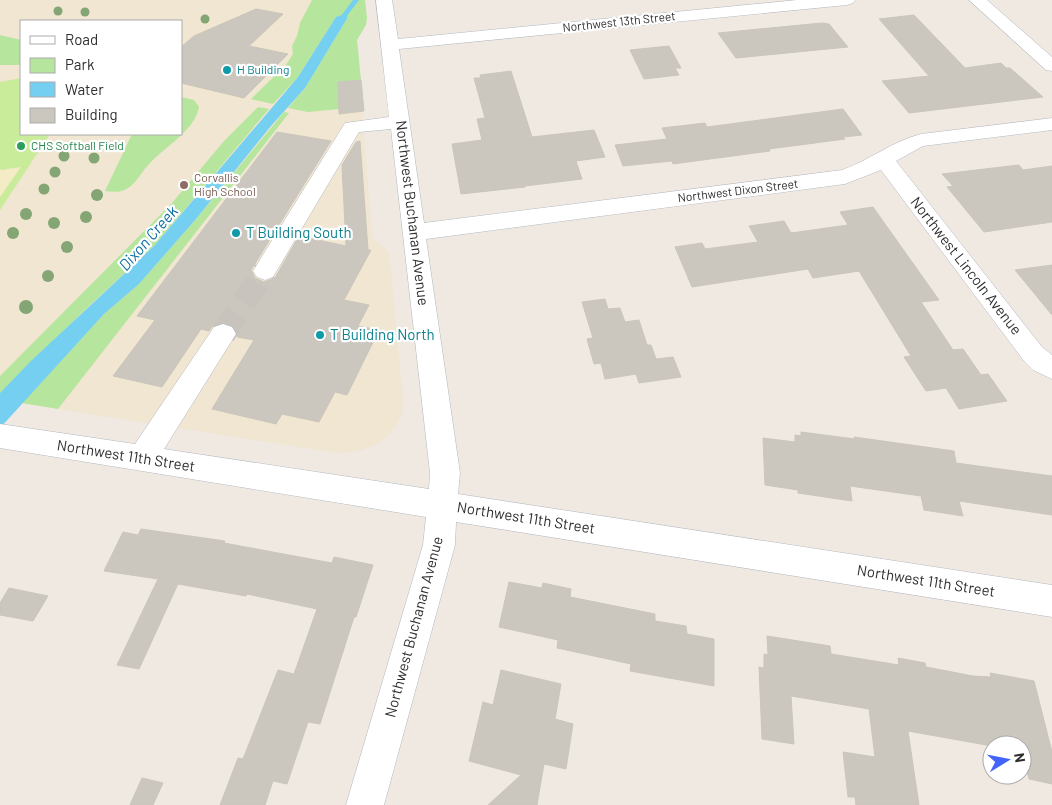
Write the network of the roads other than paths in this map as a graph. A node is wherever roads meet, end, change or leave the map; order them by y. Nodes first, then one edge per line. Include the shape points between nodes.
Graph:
1 (384, 0) edge
2 (847, 0) edge
3 (977, 0) edge
4 (767, 4) edge
5 (391, 44) junction
6 (1052, 66) edge
7 (400, 122) junction
8 (1052, 124) edge
9 (884, 160) junction
10 (414, 232) junction
11 (265, 271) tunnel mouth
12 (223, 334) tunnel mouth
13 (1052, 368) edge
14 (1, 436) edge
15 (142, 458) junction
16 (442, 504) junction
17 (1052, 601) edge
18 (365, 805) edge

1 - 5 street, Northwest Buchanan Avenue
2 - 4 street, Northwest 13th Street
3 - 6 street
4 - 5 street, Northwest 13th Street
5 - 7 street, Northwest Buchanan Avenue
7 - 10 street, Northwest Buchanan Avenue
7 - 11 street via 352,127
8 - 9 street, Northwest Dixon Street via 921,140
9 - 10 street, Northwest Dixon Street via 845,178
9 - 13 street, Northwest Lincoln Avenue via 1033,354
10 - 16 street, Northwest Buchanan Avenue via 445,473
12 - 15 street
14 - 15 street, Northwest 11th Street
15 - 16 street, Northwest 11th Street
16 - 17 street, Northwest 11th Street
16 - 18 street, Northwest Buchanan Avenue via 439,545

